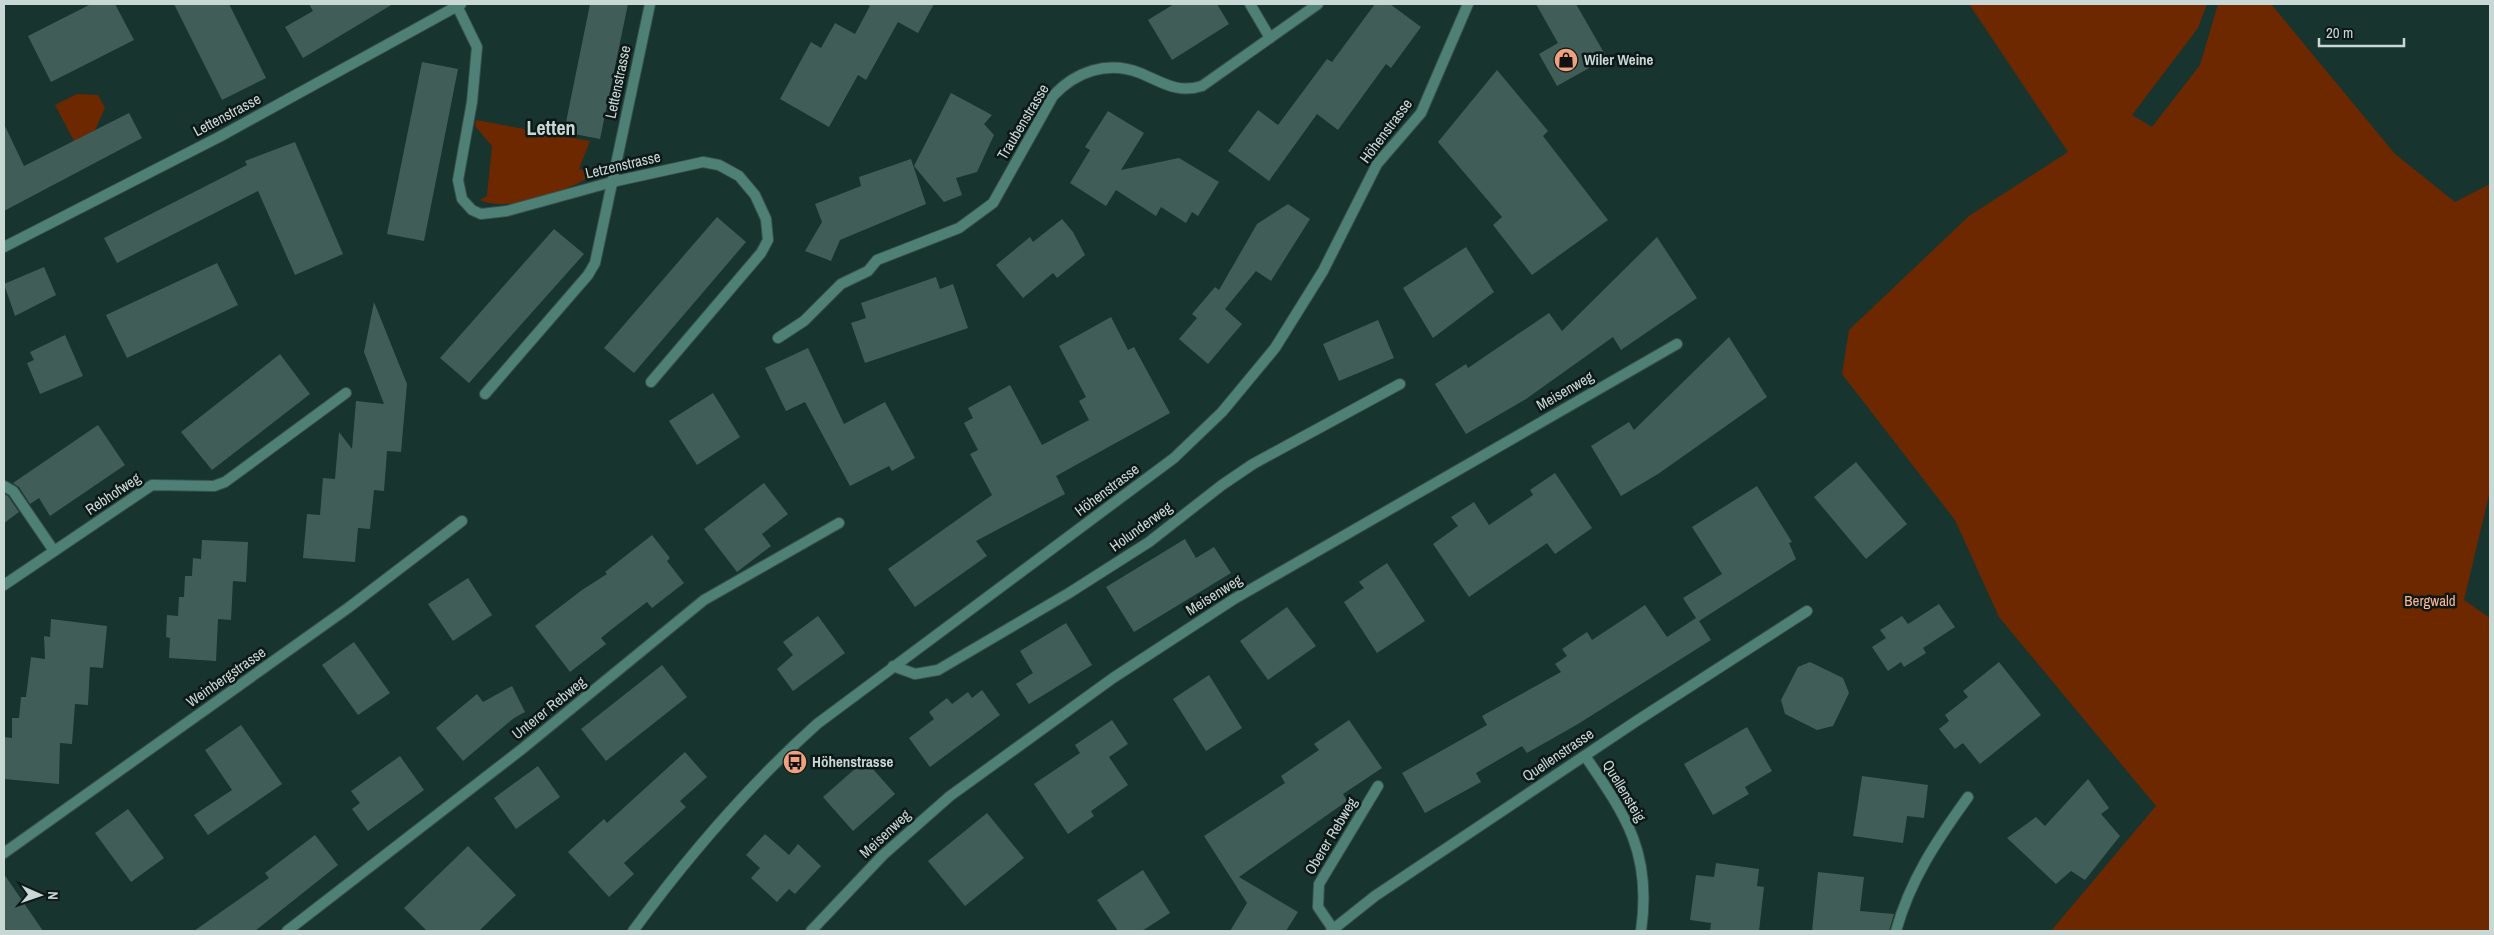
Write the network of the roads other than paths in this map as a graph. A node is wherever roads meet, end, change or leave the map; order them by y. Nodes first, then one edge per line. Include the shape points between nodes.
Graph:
1 (650, 4) edge
2 (1250, 4) edge
3 (1318, 4) edge
4 (1468, 4) edge
5 (459, 5) edge
6 (1270, 38) junction
7 (612, 182) junction
8 (4, 247) edge
9 (778, 338) dead end
10 (1677, 344) dead end
11 (651, 382) dead end
12 (1400, 384) dead end
13 (346, 393) dead end
14 (485, 394) dead end
15 (4, 486) edge
16 (462, 521) dead end
17 (839, 523) dead end
18 (54, 551) junction
19 (4, 585) edge
20 (1807, 611) dead end
21 (893, 666) junction
22 (1585, 756) junction
23 (1378, 786) dead end
24 (1968, 797) dead end
25 (4, 853) edge
26 (1332, 930) edge
27 (287, 931) edge
28 (633, 931) edge
29 (811, 931) edge
30 (1641, 931) edge
31 (1896, 931) edge

1 - 7 street, Lettenstrasse
2 - 6 street
3 - 6 street, Traubenstrasse
4 - 21 street, Höhenstrasse via 1421,113 1377,164 1323,271 1275,348 1222,412 1174,458
5 - 7 street, Letzenstrasse via 477,47 472,102 458,180 462,199 481,214 507,211
5 - 8 street, Lettenstrasse via 219,137
6 - 9 street, Traubenstrasse via 1202,86 1190,90 1165,85 1125,68 1110,67 1095,68 1065,83 1053,96 993,203 959,228 877,260 868,270 841,284 804,321
7 - 11 street, Letzenstrasse via 703,162 719,165 739,176 755,196 766,220 768,240 761,253
7 - 14 street, Lettenstrasse via 599,251 588,276
10 - 29 street, Meisenweg via 1234,599 1113,678 950,796 883,855
12 - 21 street, Holunderweg via 1253,464 1141,547 938,670 915,674
13 - 18 street, Rebhofweg via 225,482 214,486 152,485
15 - 18 street via 13,491
16 - 25 street, Weinbergstrasse via 348,608
17 - 27 street, Unterer Rebweg via 704,600 522,749
18 - 19 street, Rebhofweg
20 - 22 street, Quellenstrasse
21 - 28 street, Höhenstrasse via 817,724 763,775 705,838
22 - 26 street, Quellenstrasse via 1375,896
22 - 30 street, Quellensteig via 1620,808 1638,848 1644,883
23 - 26 street, Oberer Rebweg via 1319,884 1318,907
24 - 31 street via 1931,849 1903,906

